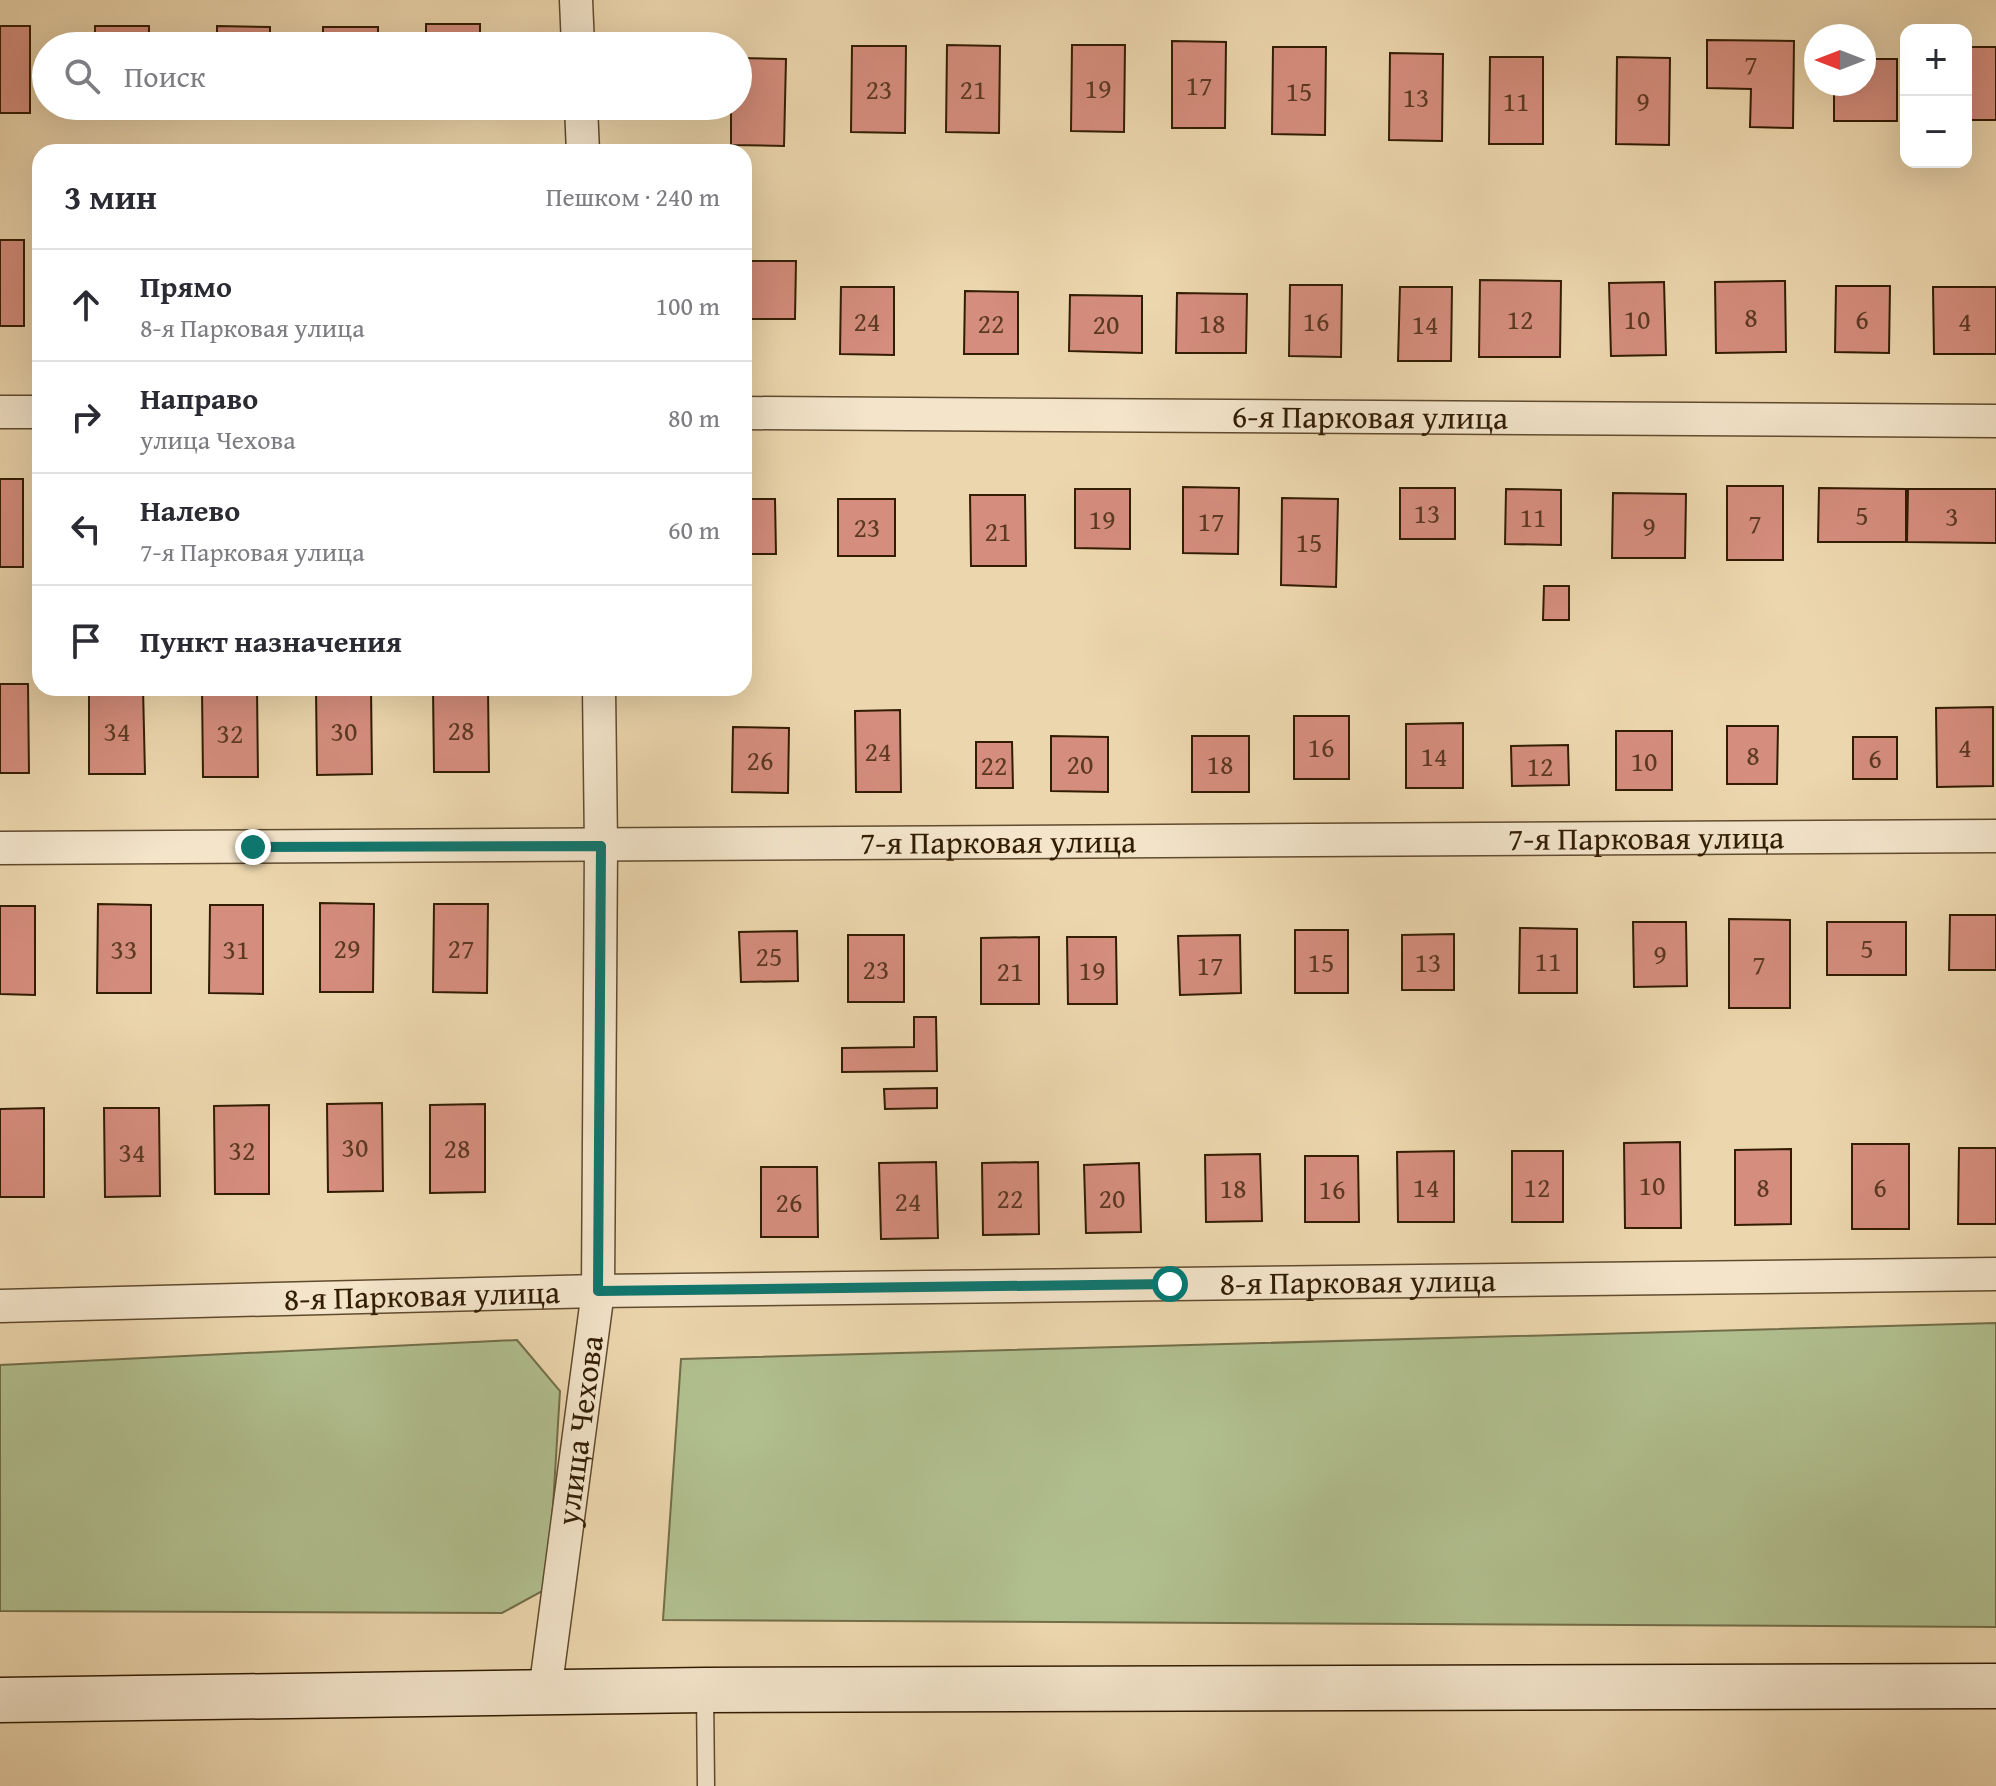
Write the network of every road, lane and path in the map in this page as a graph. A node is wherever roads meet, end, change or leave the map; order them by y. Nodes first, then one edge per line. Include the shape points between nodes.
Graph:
1 (576, 0) edge
2 (577, 32) edge
3 (582, 120) edge
4 (583, 144) edge
5 (0, 412) edge
6 (32, 412) edge
7 (752, 413) edge
8 (1996, 421) edge
9 (599, 696) edge
10 (1996, 836) edge
11 (601, 846) junction
12 (0, 848) edge
13 (1996, 1274) edge
14 (598, 1291) junction
15 (0, 1306) edge
16 (1996, 1686) edge
17 (705, 1690) junction
18 (545, 1692) junction
19 (0, 1700) edge
20 (706, 1786) edge

1 - 2 street
3 - 4 street
5 - 6 street
7 - 8 street, 6-я Парковая улица
9 - 11 street, улица Чехова
10 - 11 street, 7-я Парковая улица
11 - 12 street, 7-я Парковая улица
11 - 14 street, улица Чехова
13 - 14 street, 8-я Парковая улица
14 - 15 street, 8-я Парковая улица
14 - 18 street, улица Чехова
16 - 17 main road
17 - 18 main road
17 - 20 lane
18 - 19 main road

